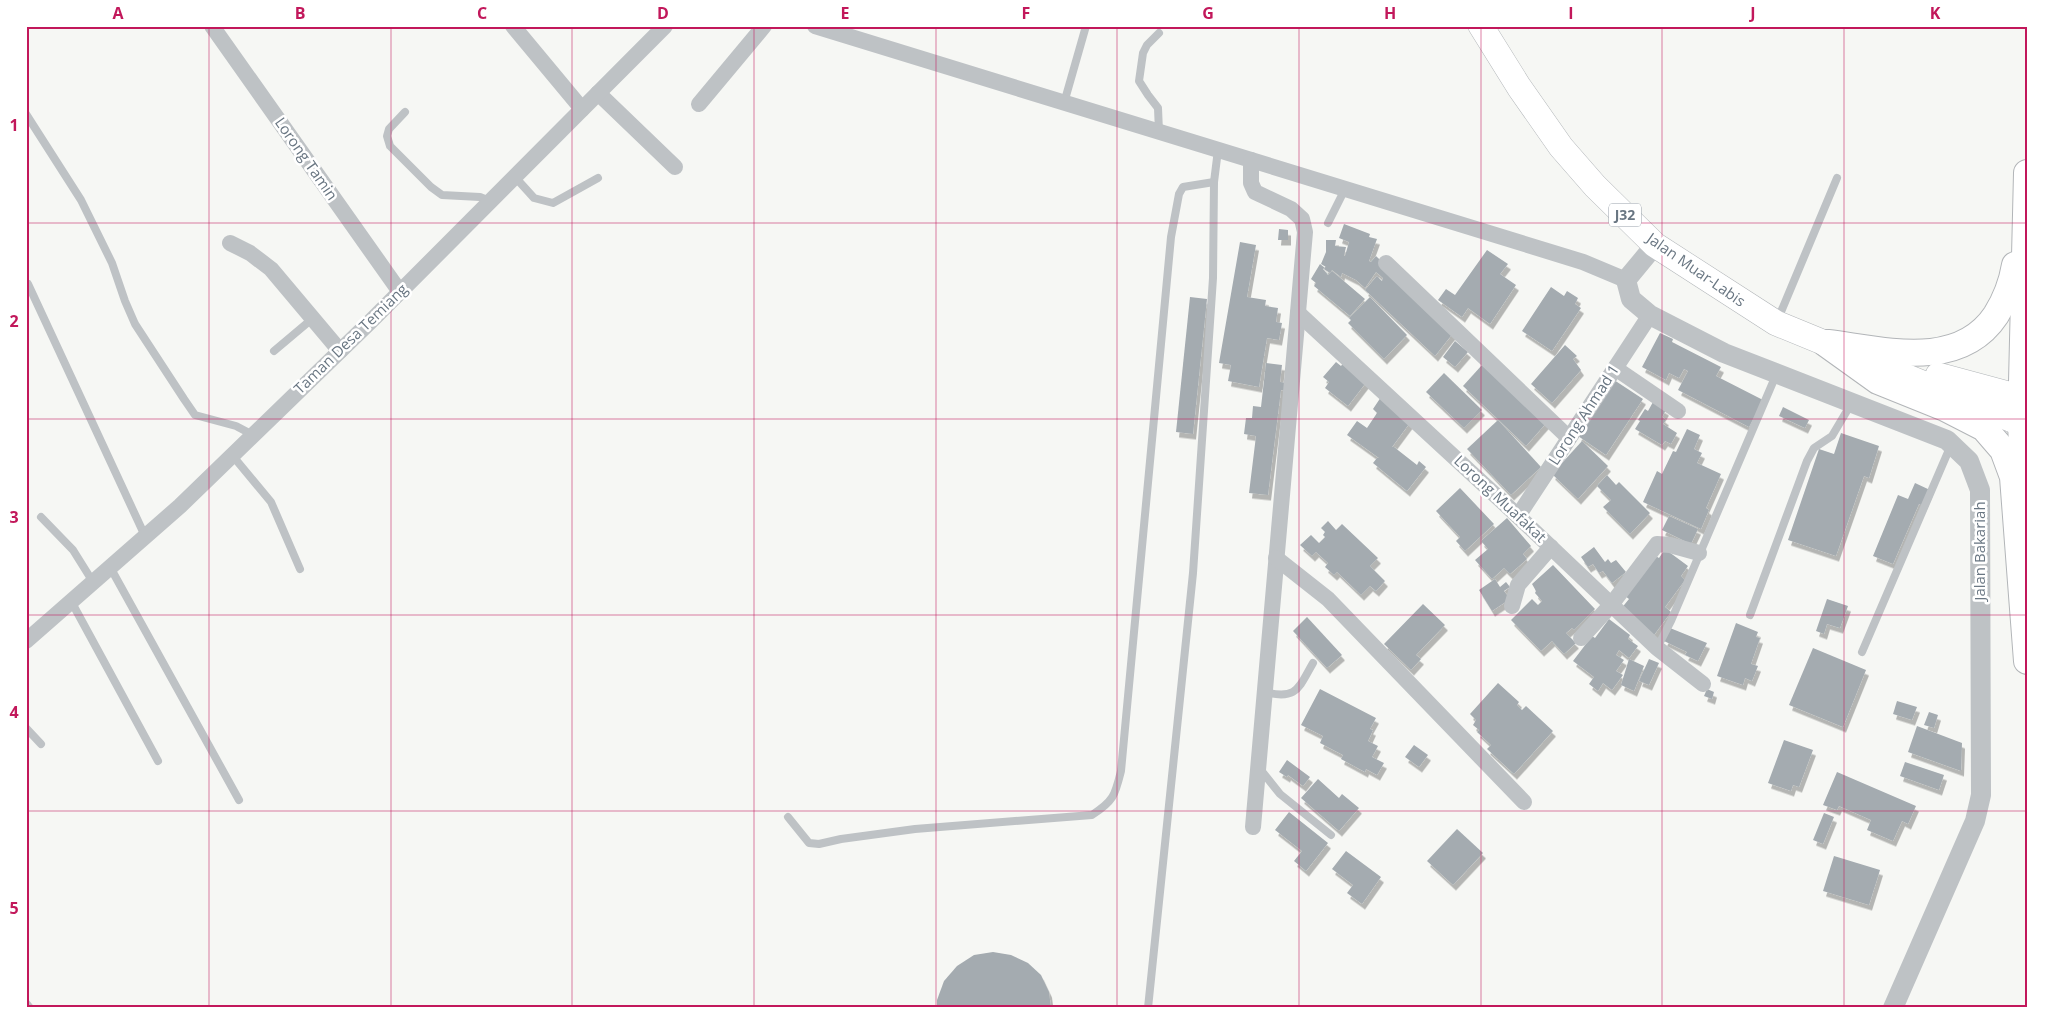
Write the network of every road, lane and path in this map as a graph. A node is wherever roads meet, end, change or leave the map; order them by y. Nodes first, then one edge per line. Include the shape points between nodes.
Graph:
1 (212, 26) edge
2 (513, 26) edge
3 (665, 26) edge
4 (764, 26) edge
5 (815, 26) edge
6 (1086, 26) edge
7 (1481, 26) edge
8 (1159, 33) dead end
9 (598, 93) junction
10 (1064, 103) junction
11 (699, 104) dead end
12 (582, 108) junction
13 (405, 112) dead end
14 (26, 114) edge
15 (1158, 132) junction
16 (1218, 150) junction
17 (1251, 160) junction
18 (675, 167) dead end
19 (515, 177) junction
20 (598, 178) dead end
21 (1837, 178) dead end
22 (2026, 180) edge
23 (1214, 182) junction
24 (1345, 189) junction
25 (490, 201) junction
26 (1328, 223) dead end
27 (230, 243) dead end
28 (1655, 245) junction
29 (1386, 263) dead end
30 (1626, 280) junction
31 (28, 284) dead end
32 (400, 292) junction
33 (1298, 313) junction
34 (1650, 315) junction
35 (312, 319) junction
36 (1776, 323) junction
37 (2026, 330) edge
38 (1825, 343) junction
39 (274, 351) dead end
40 (340, 351) junction
41 (1615, 368) junction
42 (1777, 374) junction
43 (1852, 402) junction
44 (1678, 411) dead end
45 (2024, 412) edge
46 (253, 435) junction
47 (1569, 438) junction
48 (1952, 445) junction
49 (232, 455) junction
50 (1518, 516) junction
51 (41, 517) dead end
52 (145, 536) junction
53 (2027, 542) edge
54 (1551, 547) junction
55 (1699, 553) junction
56 (1276, 558) junction
57 (110, 567) junction
58 (300, 569) dead end
59 (93, 582) junction
60 (71, 602) junction
61 (1611, 605) junction
62 (1512, 606) dead end
63 (1750, 615) dead end
64 (1580, 638) dead end
65 (26, 641) edge
66 (1657, 648) junction
67 (1862, 652) dead end
68 (2027, 661) edge
69 (1313, 664) dead end
70 (1702, 684) dead end
71 (1264, 692) junction
72 (26, 728) edge
73 (41, 744) dead end
74 (158, 761) dead end
75 (1258, 765) junction
76 (238, 800) dead end
77 (1524, 802) dead end
78 (788, 817) dead end
79 (1253, 827) dead end
80 (1331, 836) dead end
81 (26, 1004) edge
82 (30, 1008) edge
83 (1148, 1008) edge
84 (1894, 1008) edge

1 - 32 street, Lorong Tamin
2 - 12 street
3 - 9 street, Taman Desa Temiang
4 - 11 street
5 - 10 street
6 - 10 lane
7 - 28 main road, Jalan Muar-Labis / J32 via 1561,147
8 - 15 lane via 1143,53 1139,80 1158,108
9 - 12 street, Taman Desa Temiang
9 - 18 street
10 - 15 street
12 - 19 street, Taman Desa Temiang
13 - 25 lane via 388,129 390,146 442,195 480,197
14 - 46 lane via 81,200 112,263 135,324 195,415 236,426
15 - 16 street
16 - 17 street
16 - 23 lane
17 - 24 street
17 - 33 street via 1251,183 1255,192 1291,209 1302,219 1305,232
19 - 20 lane via 534,198 553,203
19 - 25 street, Taman Desa Temiang
21 - 36 lane
22 - 37 highway
22 - 38 highway via 2014,270 2006,299 1988,327 1966,342 1942,351 1903,352
23 - 78 lane via 1182,187 1171,237 1121,771 1116,794 1108,804 1092,814 915,829 820,844 809,843
23 - 83 lane via 1213,278 1193,573
24 - 26 lane
24 - 30 street via 1583,262
25 - 32 street, Taman Desa Temiang
27 - 35 street via 271,269
28 - 30 street
28 - 36 main road, Jalan Muar-Labis / J32
29 - 47 street
30 - 34 street, Jalan Bakariah via 1631,299
31 - 52 lane
32 - 40 street, Taman Desa Temiang
33 - 50 street, Lorong Muafakat
33 - 56 street
34 - 41 street, Lorong Ahmad 1
34 - 42 street, Jalan Bakariah via 1724,353
35 - 39 lane
35 - 40 street
36 - 38 main road, Jalan Muar-Labis / J32
37 - 45 highway
38 - 45 main road, Jalan Muar-Labis / J32
38 - 68 highway via 1878,381 1984,428 2002,450 2013,477
40 - 46 street, Taman Desa Temiang
41 - 44 street
41 - 47 street, Lorong Ahmad 1
42 - 43 street, Jalan Bakariah
42 - 55 lane
43 - 48 street, Jalan Bakariah via 1947,440
43 - 63 lane via 1832,436 1814,448 1807,461
45 - 53 highway
46 - 49 street, Taman Desa Temiang
47 - 50 street, Lorong Ahmad 1
48 - 67 lane
48 - 84 street, Jalan Bakariah via 1969,461 1980,490 1981,795 1975,821
49 - 52 street, Taman Desa Temiang
49 - 58 lane via 271,502
50 - 54 street, Lorong Muafakat
51 - 59 lane via 73,550
52 - 57 street, Taman Desa Temiang
54 - 61 street, Lorong Muafakat
54 - 62 street via 1518,585
55 - 61 street via 1657,544
55 - 66 lane
56 - 71 street
56 - 77 street via 1328,599
57 - 59 street, Taman Desa Temiang
57 - 76 lane
59 - 60 street, Taman Desa Temiang
60 - 65 street, Taman Desa Temiang
60 - 74 lane
61 - 64 street
61 - 66 street, Lorong Muafakat
66 - 70 street, Lorong Muafakat
69 - 71 lane via 1298,688 1291,693 1282,696
71 - 75 street
72 - 73 lane
75 - 79 street
75 - 80 lane via 1280,794
81 - 82 lane

